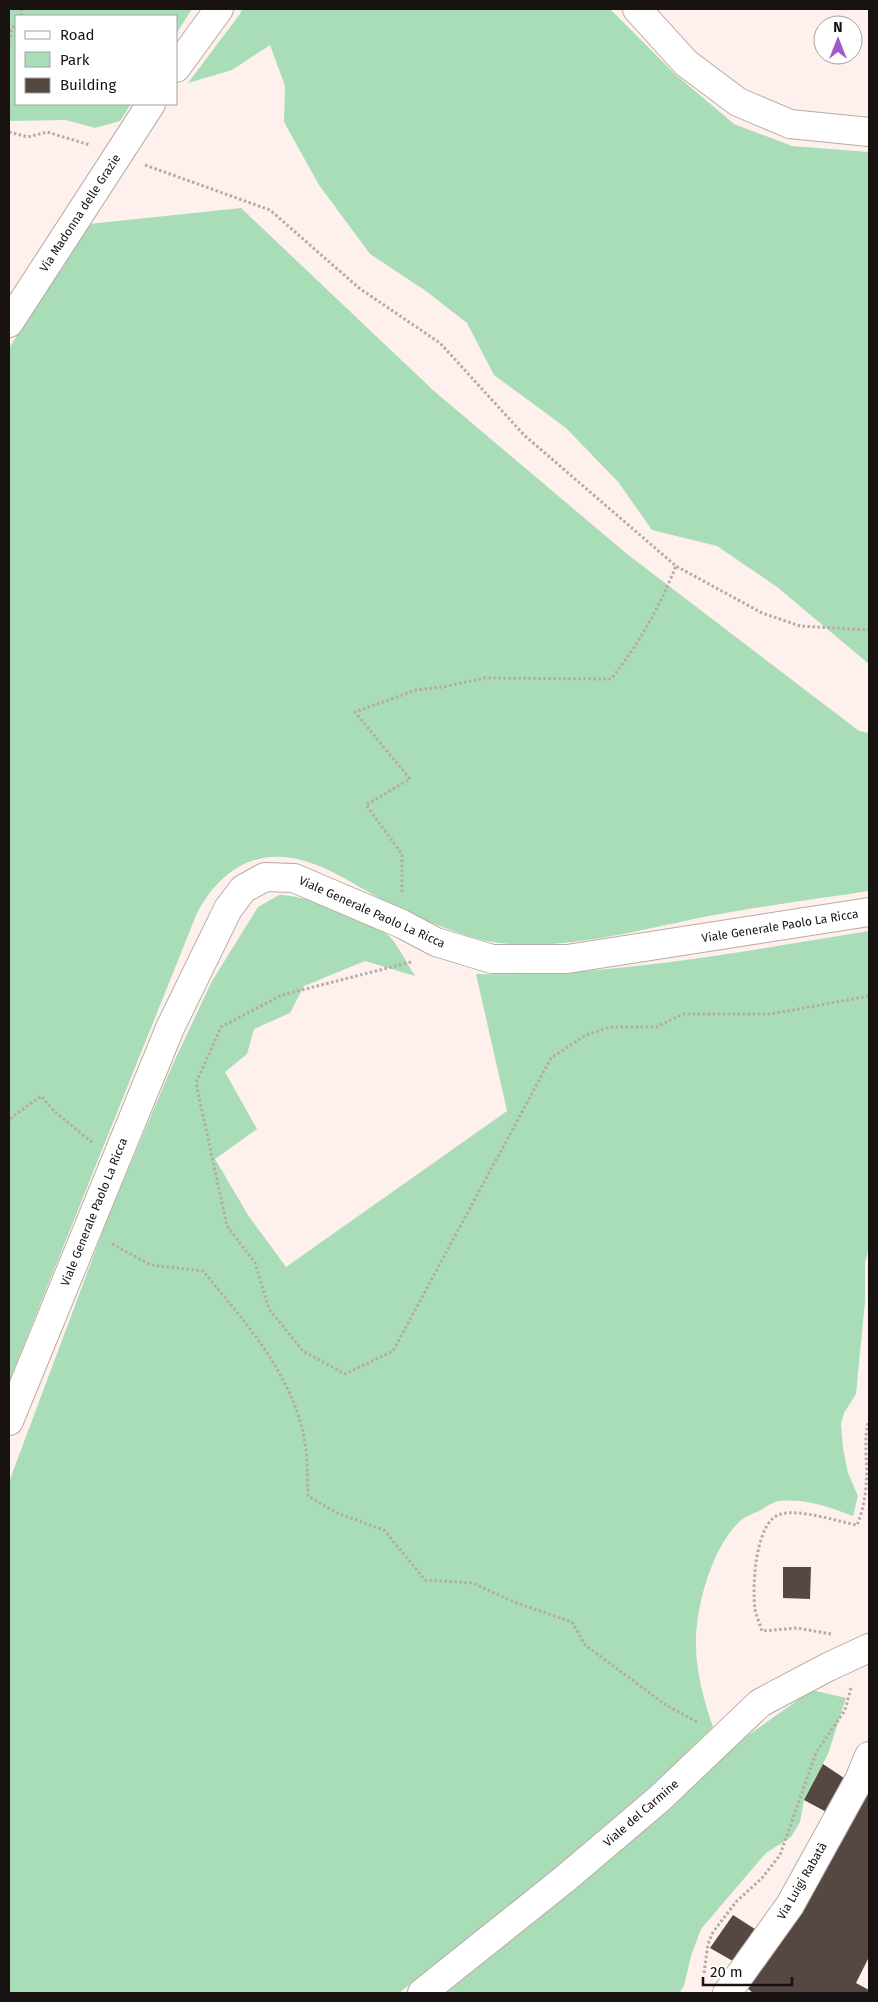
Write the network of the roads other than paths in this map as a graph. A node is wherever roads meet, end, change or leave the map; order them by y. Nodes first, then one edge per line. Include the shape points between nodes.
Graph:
1 (219, 9) edge
2 (637, 9) edge
3 (178, 65) edge
4 (150, 105) edge
5 (869, 132) edge
6 (9, 323) edge
7 (869, 912) edge
8 (9, 1420) edge
9 (869, 1648) edge
10 (868, 1759) edge
11 (736, 1990) edge
12 (422, 1993) edge

1 - 3 street
2 - 5 street via 686,63 738,102 790,124
4 - 6 street, Via Madonna delle Grazie
7 - 8 street, Viale Generale Paolo La Ricca via 567,959 492,959 436,942 294,878 265,877 243,889 228,909 170,1028
9 - 12 street, Viale del Carmine via 760,1703 659,1798 566,1878
10 - 11 street, Via Luigi Rabatà via 790,1906

